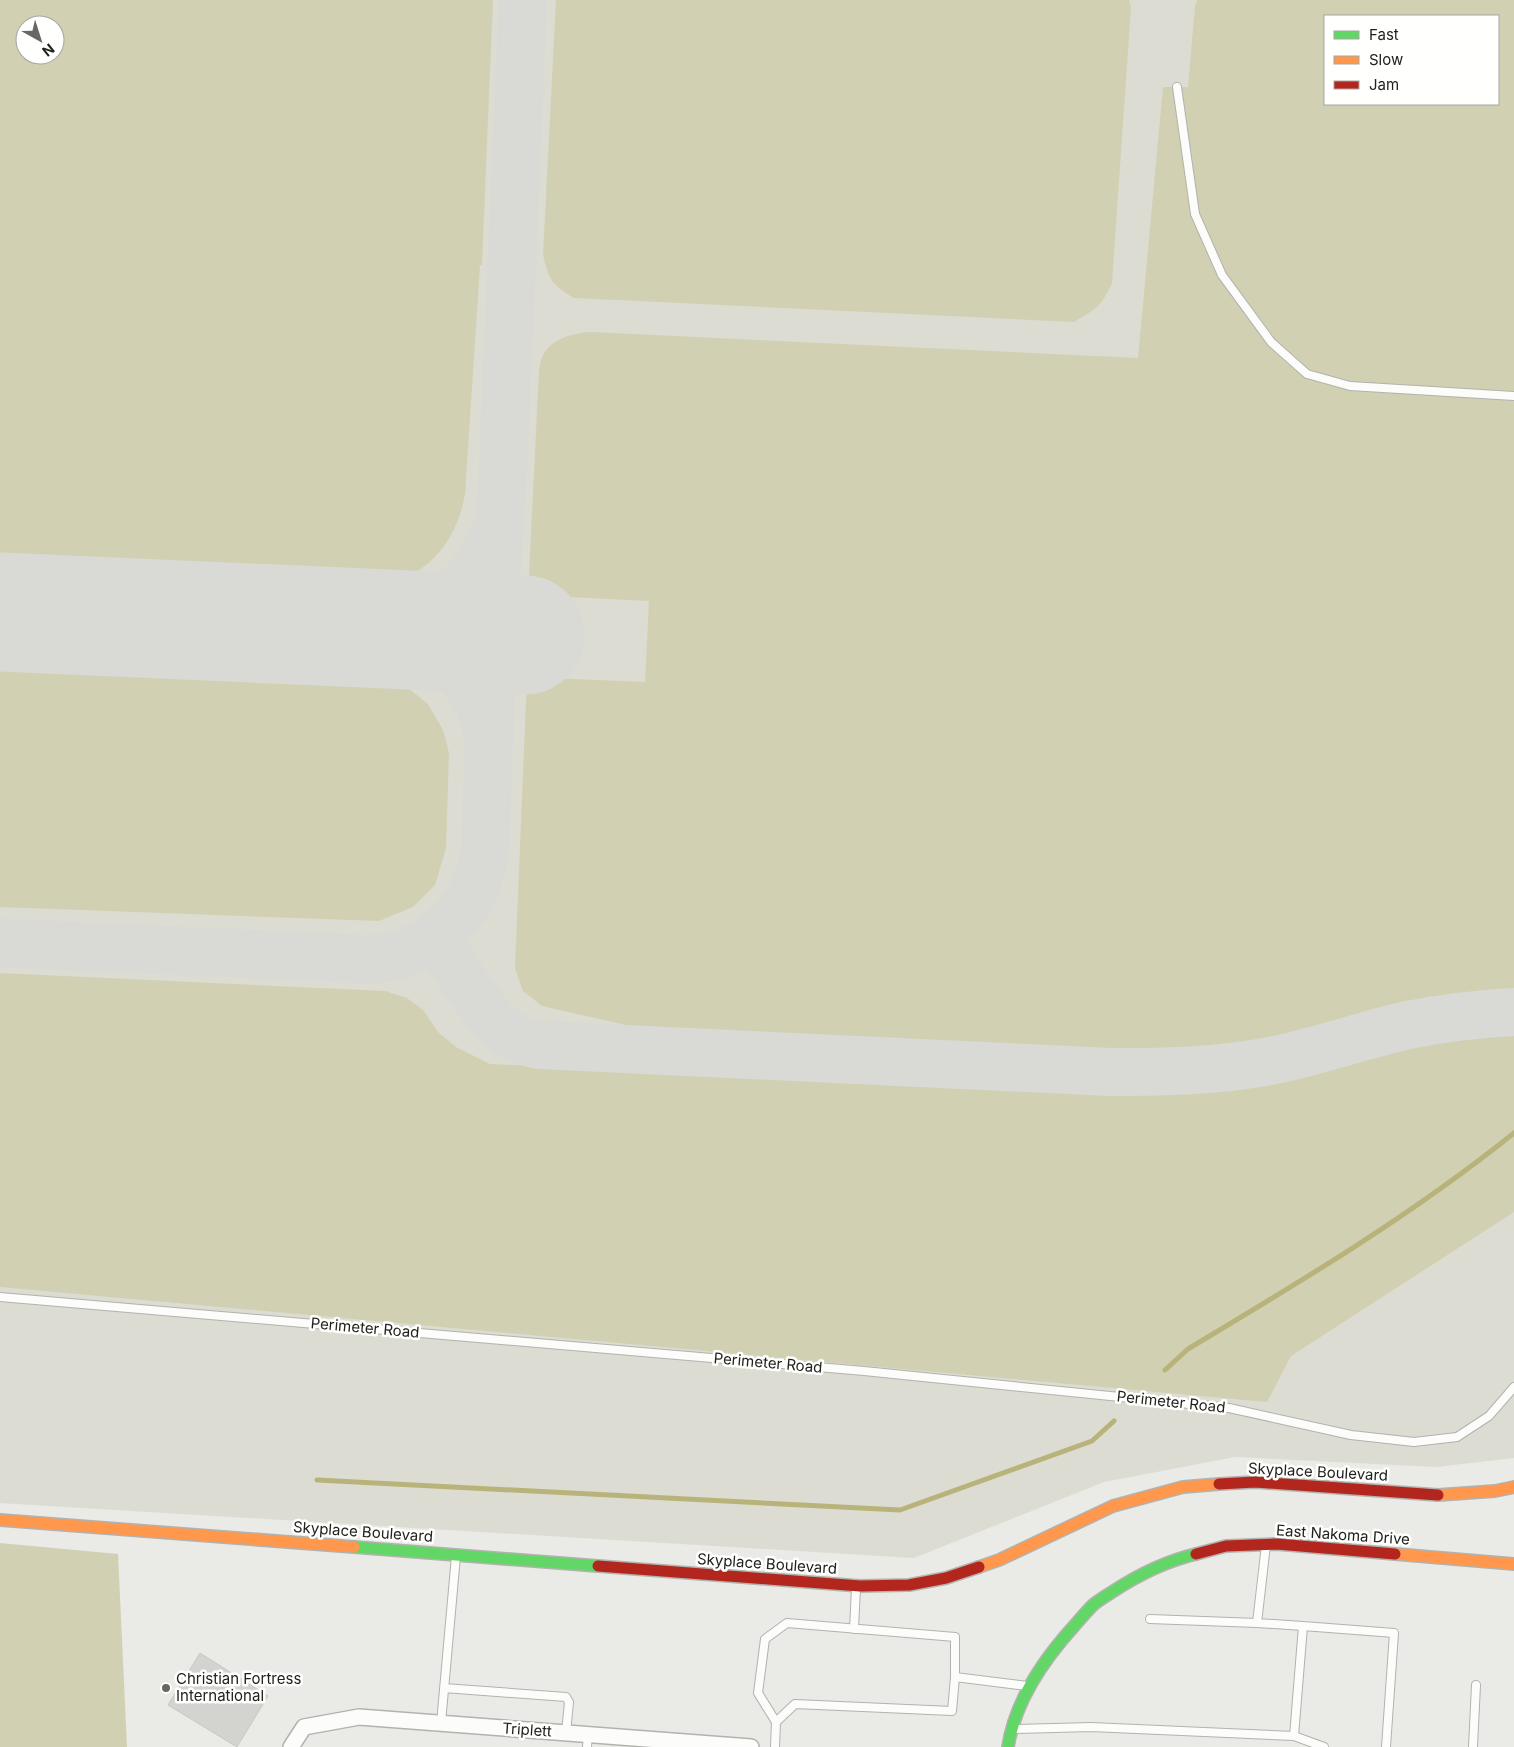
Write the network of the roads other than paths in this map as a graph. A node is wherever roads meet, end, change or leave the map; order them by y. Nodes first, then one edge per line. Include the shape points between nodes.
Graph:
1 (1177, 87) dead end
2 (1514, 396) edge
3 (0, 1297) edge
4 (1514, 1387) edge
5 (1514, 1487) edge
6 (0, 1520) edge
7 (1266, 1544) junction
8 (456, 1555) junction
9 (1514, 1564) edge
10 (856, 1586) junction
11 (1150, 1619) dead end
12 (1257, 1623) junction
13 (1303, 1626) junction
14 (854, 1629) junction
15 (956, 1677) junction
16 (1476, 1685) dead end
17 (1029, 1686) junction
18 (444, 1688) junction
19 (776, 1722) junction
20 (441, 1723) junction
21 (1012, 1729) junction
22 (566, 1733) junction
23 (1294, 1736) junction
24 (587, 1741) edge
25 (291, 1747) edge
26 (751, 1747) edge
27 (775, 1747) edge
28 (1008, 1747) edge
29 (1324, 1747) edge
30 (1386, 1747) edge
31 (1473, 1747) edge

1 - 2 lane via 1195,214 1222,275 1271,342 1306,374 1350,386
3 - 4 lane, Perimeter Road via 864,1371 1229,1408 1351,1435 1414,1442 1457,1437 1490,1416
5 - 10 street, Skyplace Boulevard via 1446,1496 1255,1482 1183,1487 1113,1506 1000,1560 946,1578 909,1585
6 - 8 street, Skyplace Boulevard
7 - 9 street, East Nakoma Drive
7 - 12 lane
7 - 17 street, East Nakoma Drive via 1226,1546 1171,1561 1132,1578 1094,1604 1057,1644
8 - 10 street, Skyplace Boulevard
8 - 18 lane
10 - 14 lane
11 - 12 lane
12 - 13 lane
13 - 23 lane
13 - 30 lane via 1394,1634
14 - 15 lane via 955,1637
14 - 19 lane via 787,1623 765,1639 758,1693
15 - 17 lane
15 - 19 lane via 952,1711 795,1704
16 - 31 lane
17 - 21 street, East Nakoma Drive
18 - 20 lane
18 - 22 lane via 566,1697 569,1702
19 - 27 lane
20 - 22 street, Triplett
20 - 25 street, Triplett via 360,1717 304,1727
21 - 23 lane via 1090,1727
21 - 28 street, East Nakoma Drive
22 - 24 street, Triplett
23 - 29 lane
24 - 26 street, Triplett

